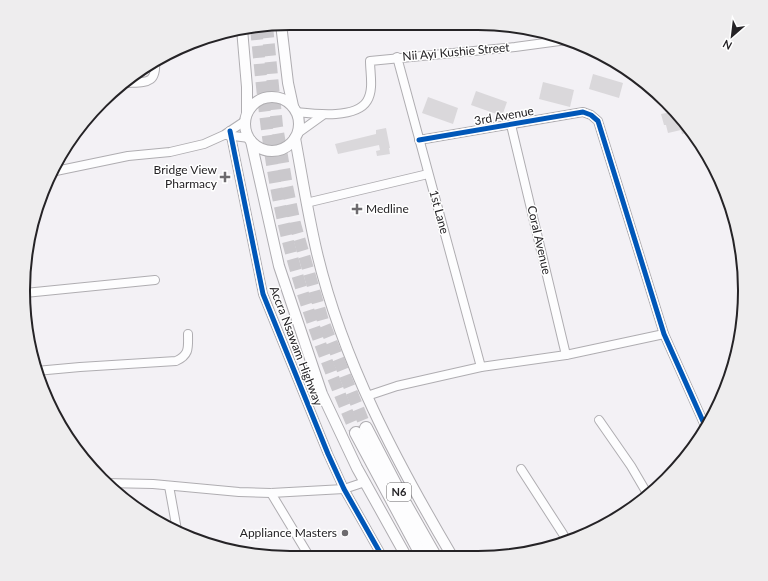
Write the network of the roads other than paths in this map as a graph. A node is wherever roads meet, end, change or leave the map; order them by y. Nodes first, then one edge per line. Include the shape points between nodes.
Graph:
1 (282, 30) edge
2 (242, 35) edge
3 (554, 42) edge
4 (397, 57) junction
5 (156, 68) edge
6 (134, 83) edge
7 (295, 109) junction
8 (322, 115) junction
9 (246, 117) junction
10 (511, 126) junction
11 (228, 134) junction
12 (296, 135) junction
13 (250, 140) junction
14 (419, 140) junction
15 (60, 170) edge
16 (428, 174) junction
17 (306, 203) junction
18 (155, 280) dead end
19 (30, 292) edge
20 (188, 334) dead end
21 (664, 334) junction
22 (566, 355) junction
23 (481, 367) junction
24 (43, 370) edge
25 (367, 396) junction
26 (600, 420) dead end
27 (703, 421) edge
28 (521, 469) dead end
29 (365, 482) junction
30 (116, 484) edge
31 (169, 486) junction
32 (344, 489) junction
33 (645, 490) edge
34 (272, 493) junction
35 (176, 524) edge
36 (563, 536) edge
37 (306, 551) edge
38 (379, 551) edge
39 (403, 551) edge
40 (419, 551) edge
41 (432, 551) edge
42 (449, 551) edge

1 - 7 main road via 288,82
2 - 9 main road via 247,87
3 - 4 street, Nii Ayi Kushie Street
4 - 8 street, Nii Ayi Kushie Street via 370,61 371,89 367,101 359,109
4 - 14 street, 1st Lane
5 - 6 street via 152,78 145,82
7 - 8 street
7 - 9 main road via 282,98 264,98 256,102
7 - 12 main road via 299,126
8 - 12 street
9 - 11 street
9 - 13 main road via 245,127
10 - 14 street, 3rd Avenue
10 - 21 street, 3rd Avenue via 583,112 598,121
10 - 22 street, Coral Avenue
11 - 13 street
11 - 15 street via 204,144 170,152 128,156
11 - 32 street, Accra Nsawam Highway via 263,294
12 - 13 main road via 285,148 275,151 264,149
12 - 17 main road
13 - 29 main road via 279,266 293,311 322,394
14 - 16 street, 1st Lane
16 - 17 street
16 - 23 street, 1st Lane
17 - 25 main road via 317,254 335,313
18 - 19 street
20 - 24 street via 187,352 184,358 176,361
21 - 22 street
21 - 27 street
22 - 23 street
23 - 25 street via 397,386
25 - 42 main road via 395,456
26 - 33 street
28 - 36 street
29 - 32 street
29 - 39 main road
30 - 31 street
31 - 34 street
31 - 35 street
32 - 34 street
32 - 38 street, Accra Nsawam Highway
34 - 37 street
40 - 41 highway, N6 via 374,468 361,430

